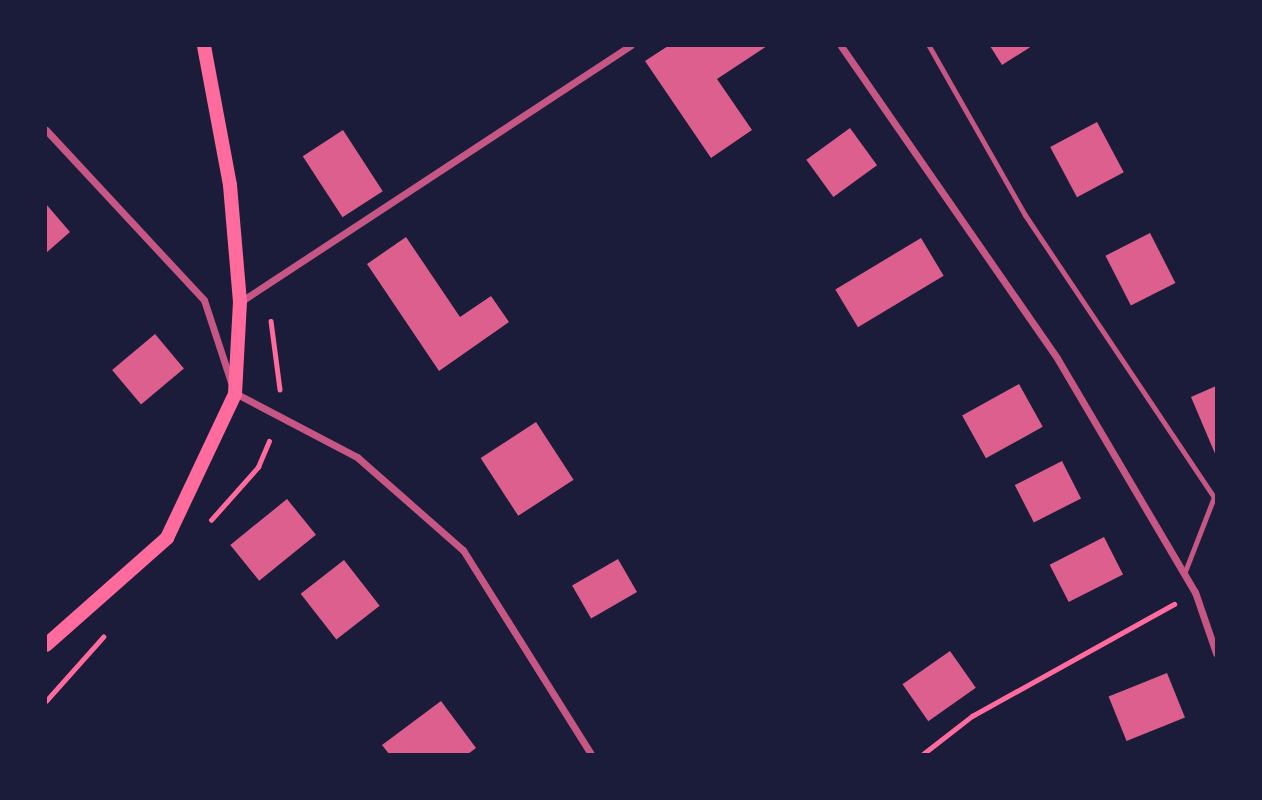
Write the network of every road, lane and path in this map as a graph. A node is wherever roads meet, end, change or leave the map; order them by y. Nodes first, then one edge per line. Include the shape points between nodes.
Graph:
1 (204, 46) edge
2 (630, 46) edge
3 (841, 46) edge
4 (929, 46) edge
5 (46, 130) edge
6 (240, 302) junction
7 (235, 394) junction
8 (1184, 574) junction
9 (1195, 592) junction
10 (46, 645) edge
11 (1216, 653) edge
12 (592, 754) edge
13 (923, 754) edge

1 - 6 main road via 230,186
2 - 6 street
3 - 8 street via 1057,358
4 - 8 lane via 1025,215 1214,497
5 - 7 street via 204,300
6 - 7 main road
7 - 10 main road via 167,538
7 - 12 street via 357,457 463,550
8 - 9 street
9 - 11 street
9 - 13 path via 972,716

